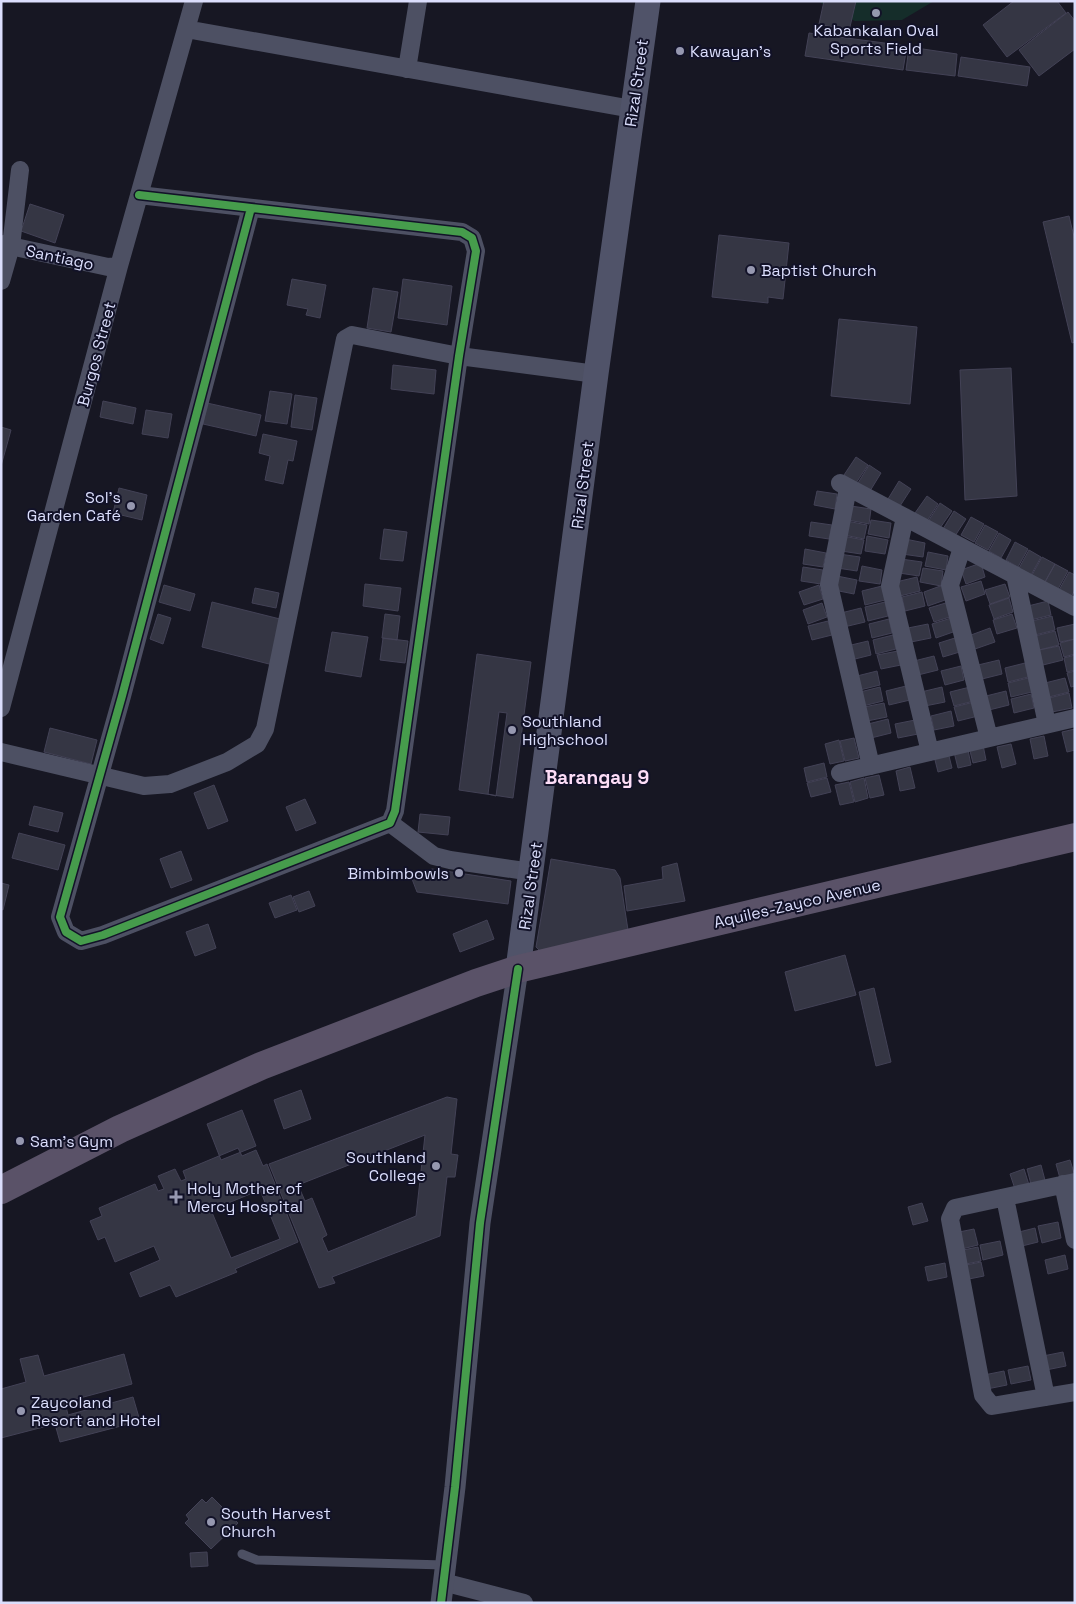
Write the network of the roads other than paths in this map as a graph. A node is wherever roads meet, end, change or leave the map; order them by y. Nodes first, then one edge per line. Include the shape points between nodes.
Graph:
1 (194, 1) edge
2 (418, 1) edge
3 (648, 1) edge
4 (186, 29) junction
5 (407, 69) junction
6 (632, 109) junction
7 (20, 170) dead end
8 (139, 195) junction
9 (251, 208) junction
10 (6, 245) edge
11 (119, 266) junction
12 (1, 281) edge
13 (459, 356) junction
14 (596, 374) junction
15 (905, 517) junction
16 (962, 548) junction
17 (1015, 575) junction
18 (1075, 607) edge
19 (1, 708) edge
20 (1075, 718) edge
21 (1047, 724) junction
22 (989, 738) junction
23 (1, 752) edge
24 (930, 752) junction
25 (871, 766) junction
26 (840, 773) dead end
27 (100, 776) junction
28 (390, 823) junction
29 (1075, 837) edge
30 (532, 872) junction
31 (518, 969) junction
32 (1069, 1183) edge
33 (1, 1190) edge
34 (1005, 1198) junction
35 (1075, 1240) edge
36 (1075, 1392) edge
37 (1046, 1397) junction
38 (242, 1554) dead end
39 (443, 1583) edge
40 (524, 1603) edge

1 - 4 street, Burgos Street
2 - 5 street
3 - 6 main road, Rizal Street
4 - 5 street
4 - 8 street, Burgos Street
5 - 6 street
6 - 14 main road, Rizal Street
7 - 10 street
8 - 9 street
8 - 11 street, Burgos Street
9 - 13 street via 462,232 472,238 476,251
9 - 27 street
10 - 11 street, Santiago via 108,267
10 - 12 street
11 - 19 street, Burgos Street
13 - 14 street
13 - 27 street via 352,335 345,339 265,729 257,744 227,762 170,784 144,786
13 - 28 street via 395,811
14 - 30 main road, Rizal Street
15 - 16 street
15 - 24 street via 890,586
15 - 25 street via 844,485 829,585
16 - 17 street
16 - 22 street via 950,585
17 - 18 street
17 - 21 street
20 - 21 street
21 - 22 street
22 - 24 street
23 - 27 street
24 - 25 street
25 - 26 street
27 - 28 street via 60,917 66,932 81,941
28 - 30 street via 434,856
29 - 31 highway, Aquiles-Zayco Avenue
30 - 31 main road, Rizal Street
31 - 33 highway, Aquiles-Zayco Avenue via 261,1066 120,1129
31 - 39 street via 480,1223
32 - 34 street
32 - 35 street
34 - 37 street
34 - 37 street via 955,1208 950,1220 983,1395 992,1406
36 - 37 street
38 - 39 lane via 257,1560
39 - 40 street

